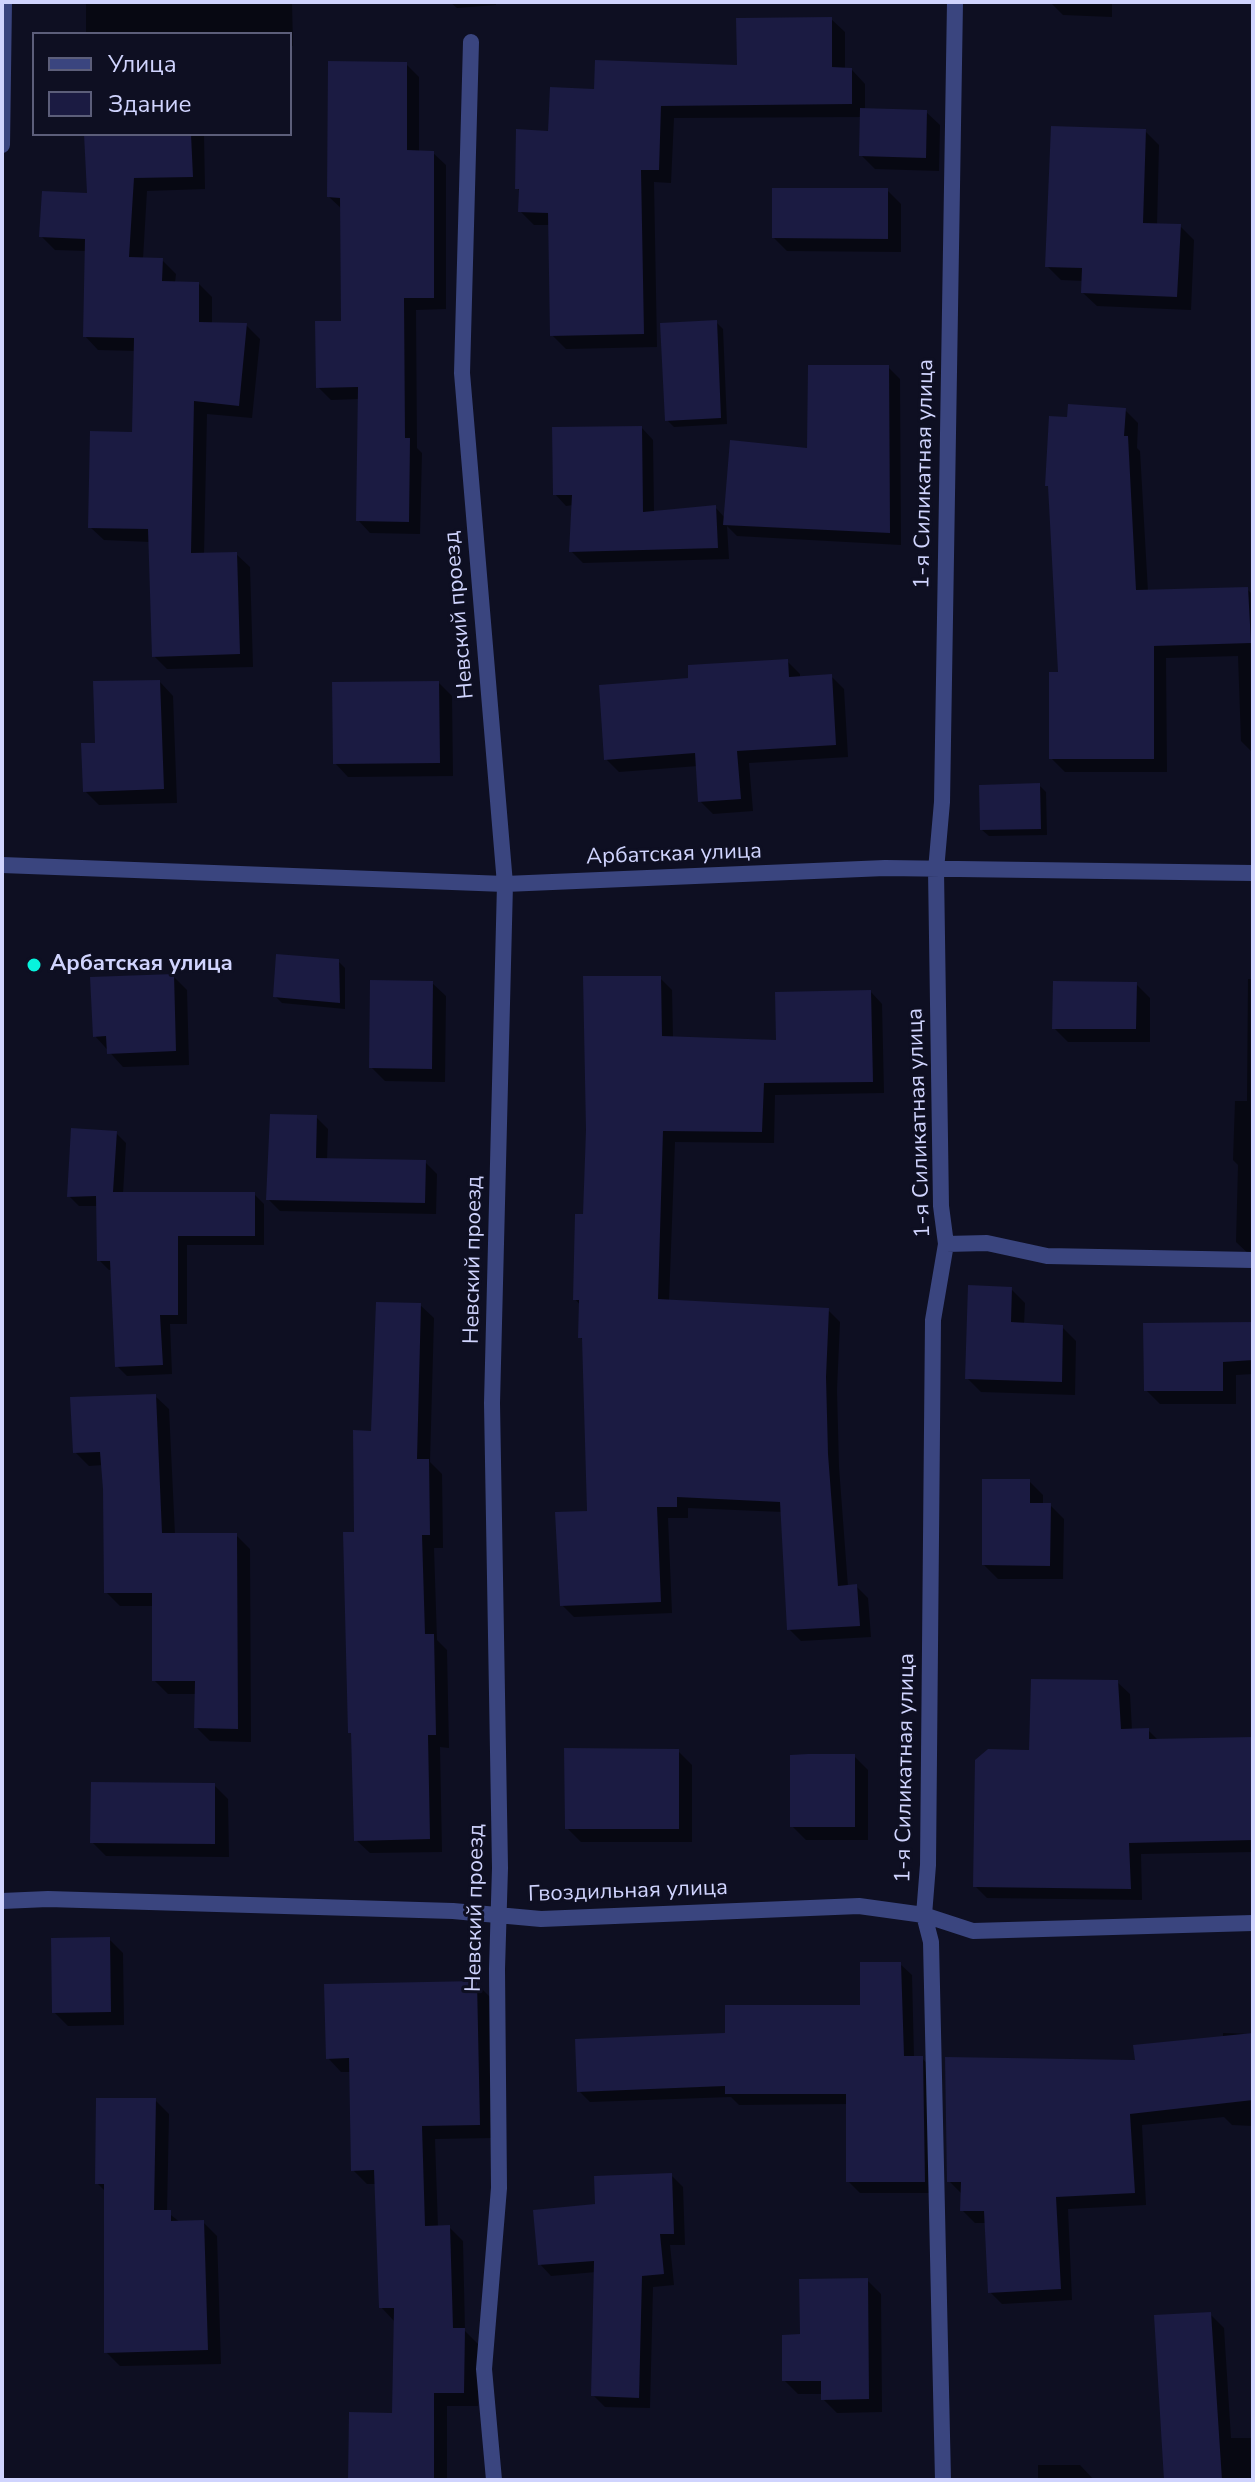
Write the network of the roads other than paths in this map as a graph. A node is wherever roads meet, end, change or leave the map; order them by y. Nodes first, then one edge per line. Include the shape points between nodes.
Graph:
1 (4, 2) edge
2 (955, 2) edge
3 (471, 42) dead end
4 (2, 145) edge
5 (2, 865) edge
6 (936, 870) junction
7 (1253, 873) edge
8 (505, 884) junction
9 (946, 1244) junction
10 (1253, 1260) edge
11 (2, 1901) edge
12 (500, 1915) junction
13 (924, 1915) junction
14 (1253, 1923) edge
15 (494, 2480) edge
16 (943, 2480) edge

1 - 4 street
2 - 6 street, 1-я Силикатная улица via 942,802
3 - 8 street, Невский проезд via 462,373
5 - 8 street, Арбатская улица
6 - 7 street, Арбатская улица
6 - 8 street, Арбатская улица
6 - 9 street, 1-я Силикатная улица
8 - 12 street, Невский проезд via 492,1403
9 - 10 street via 987,1243 1047,1256
9 - 13 street, 1-я Силикатная улица via 933,1320
11 - 12 street, Гвоздильная улица
12 - 13 street, Гвоздильная улица via 541,1919 859,1906
12 - 15 street, Невский проезд via 499,2188 484,2369
13 - 14 street, Гвоздильная улица via 973,1931
13 - 16 street, 1-я Силикатная улица via 931,1942

